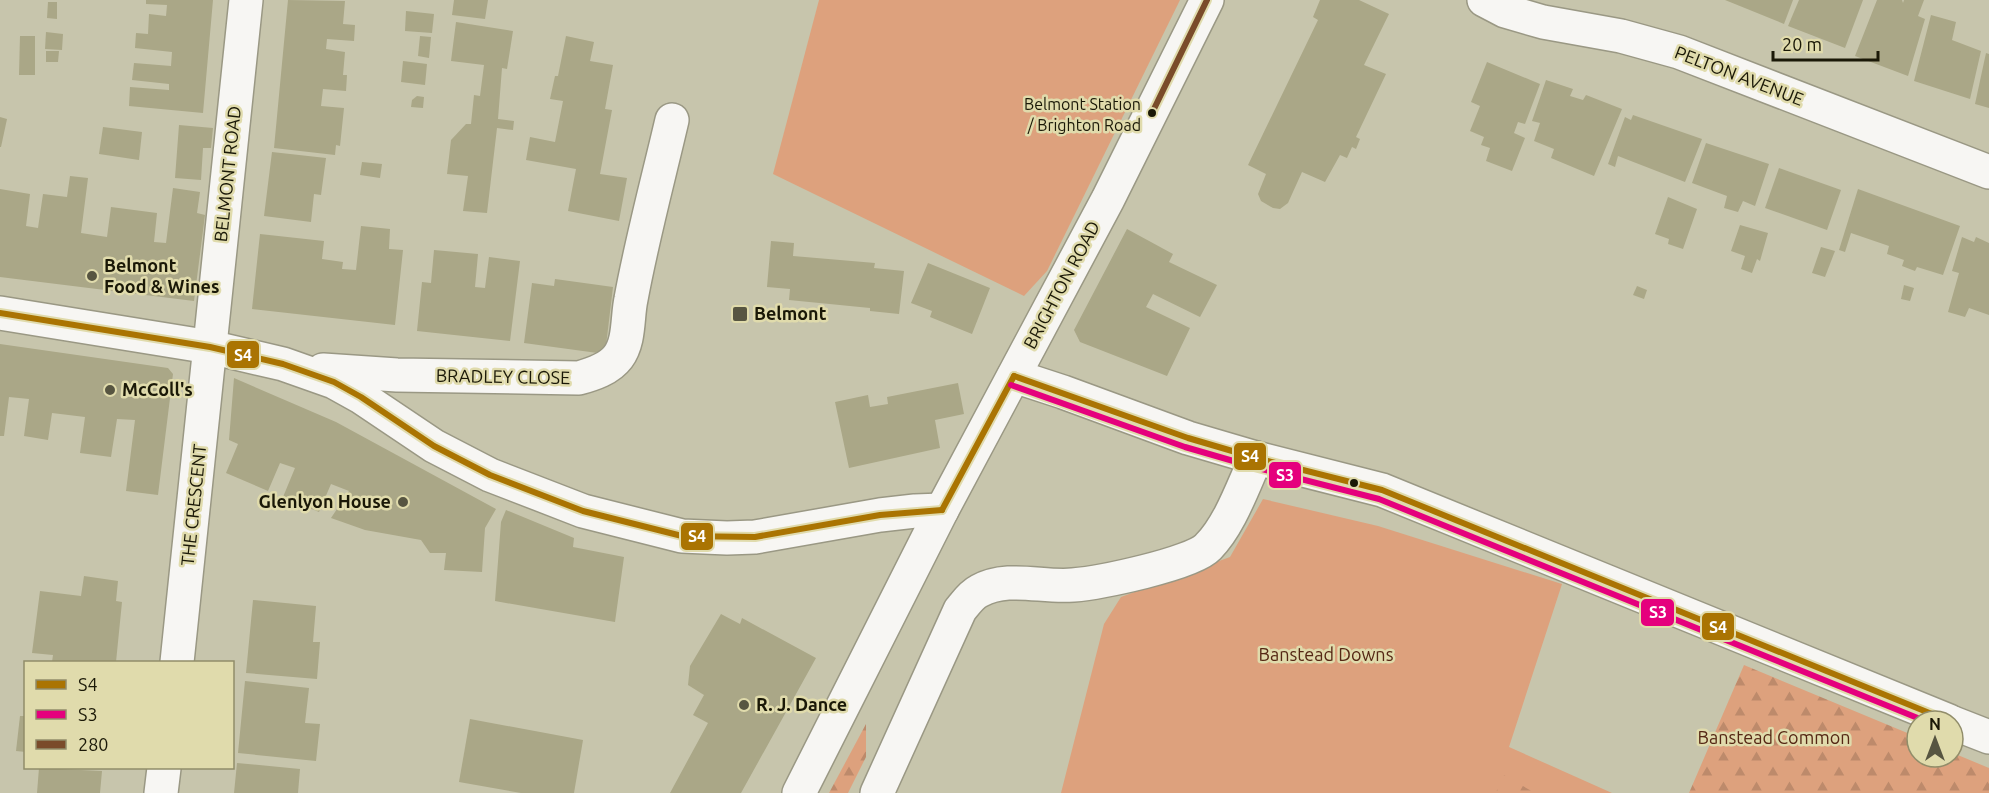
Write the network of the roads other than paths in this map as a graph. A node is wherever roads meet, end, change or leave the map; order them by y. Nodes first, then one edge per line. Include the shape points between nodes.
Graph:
1 (246, 0) edge
2 (1207, 0) edge
3 (1484, 0) edge
4 (672, 120) dead end
5 (1989, 172) edge
6 (0, 313) edge
7 (210, 347) junction
8 (283, 364) junction
9 (1014, 376) junction
10 (1256, 458) junction
11 (942, 510) junction
12 (177, 661) edge
13 (1919, 709) edge
14 (1965, 728) edge
15 (1989, 737) edge
16 (164, 769) edge
17 (161, 793) edge
18 (799, 793) edge
19 (877, 793) edge

1 - 7 street, BELMONT ROAD
2 - 9 street, BRIGHTON ROAD
3 - 5 street, PELTON AVENUE via 1543,22 1621,36 1679,52
4 - 8 street, BRADLEY CLOSE via 624,344 609,366 579,378 397,375
6 - 7 street
7 - 8 street
7 - 12 street, THE CRESCENT
8 - 11 street via 334,382 434,446 490,475 583,511 682,536 764,536 880,515
9 - 10 street
9 - 11 street, BRIGHTON ROAD
10 - 13 street via 1382,490
10 - 19 street via 1239,498 1207,549 1172,564 1128,575 1073,585 1008,583 977,591 960,610
11 - 18 street, BRIGHTON ROAD
14 - 15 street
16 - 17 street

